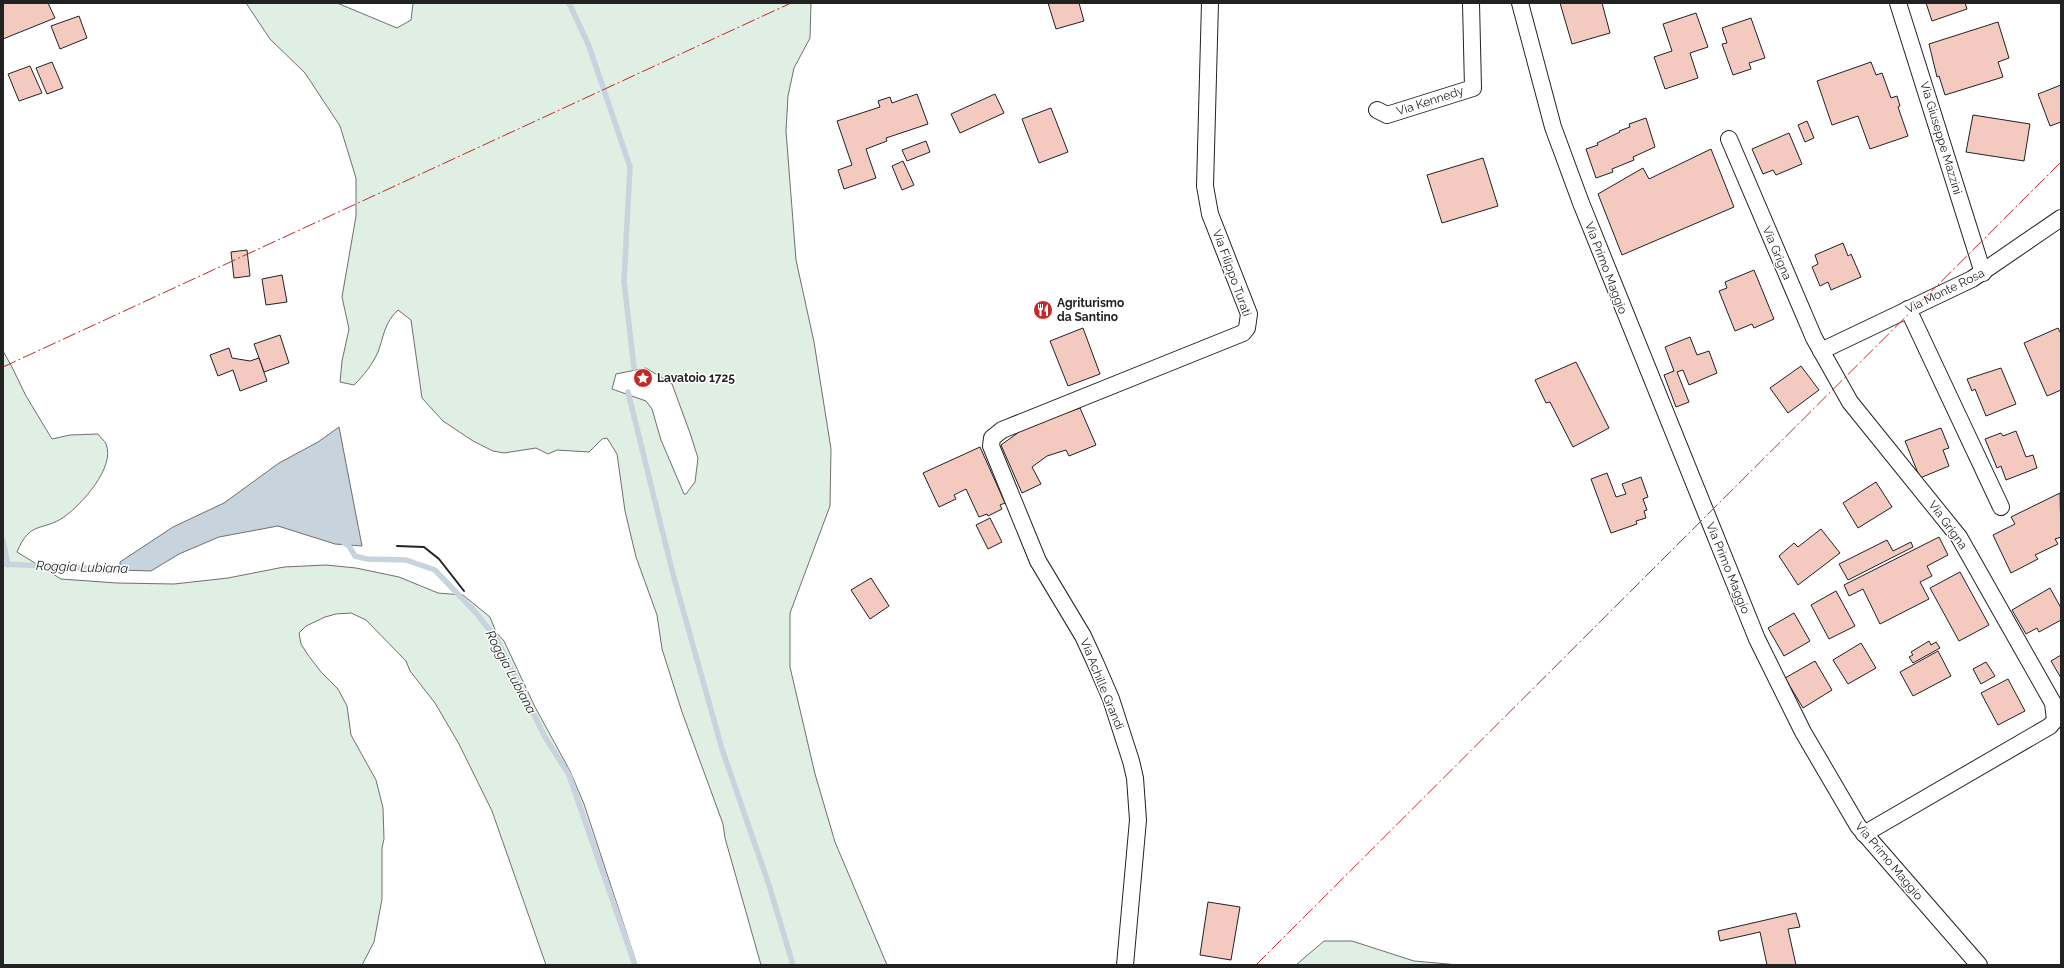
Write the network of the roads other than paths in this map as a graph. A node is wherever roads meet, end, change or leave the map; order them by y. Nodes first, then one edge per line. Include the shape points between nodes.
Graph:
1 (1210, 3) edge
2 (1471, 3) edge
3 (1520, 3) edge
4 (1898, 3) edge
5 (1376, 110) dead end
6 (1728, 139) dead end
7 (2061, 218) edge
8 (1983, 273) junction
9 (1908, 309) junction
10 (1821, 351) junction
11 (991, 446) joint
12 (2000, 507) dead end
13 (1864, 834) junction
14 (1125, 965) edge
15 (1979, 965) edge

1 - 11 street, Via Filippo Turati via 1205,186 1210,214 1249,314 1248,328 1243,333 1002,430 992,438
2 - 5 street, Via Kennedy via 1473,88 1387,115
3 - 13 street, Via Primo Maggio via 1553,127 1632,334 1757,639 1803,732
4 - 8 street, Via Giuseppe Mazzini
6 - 10 street, Via Grigna
7 - 8 street, Via Monte Rosa
8 - 9 street, Via Monte Rosa
9 - 10 street, Via Monte Rosa
9 - 12 street
10 - 13 street, Via Grigna via 1858,413 1959,537 2053,703 2055,712 2055,720 2050,726
11 - 14 street, Via Achille Grandi via 1038,561 1083,636 1095,662 1113,705 1131,761 1138,820
13 - 15 street, Via Primo Maggio

